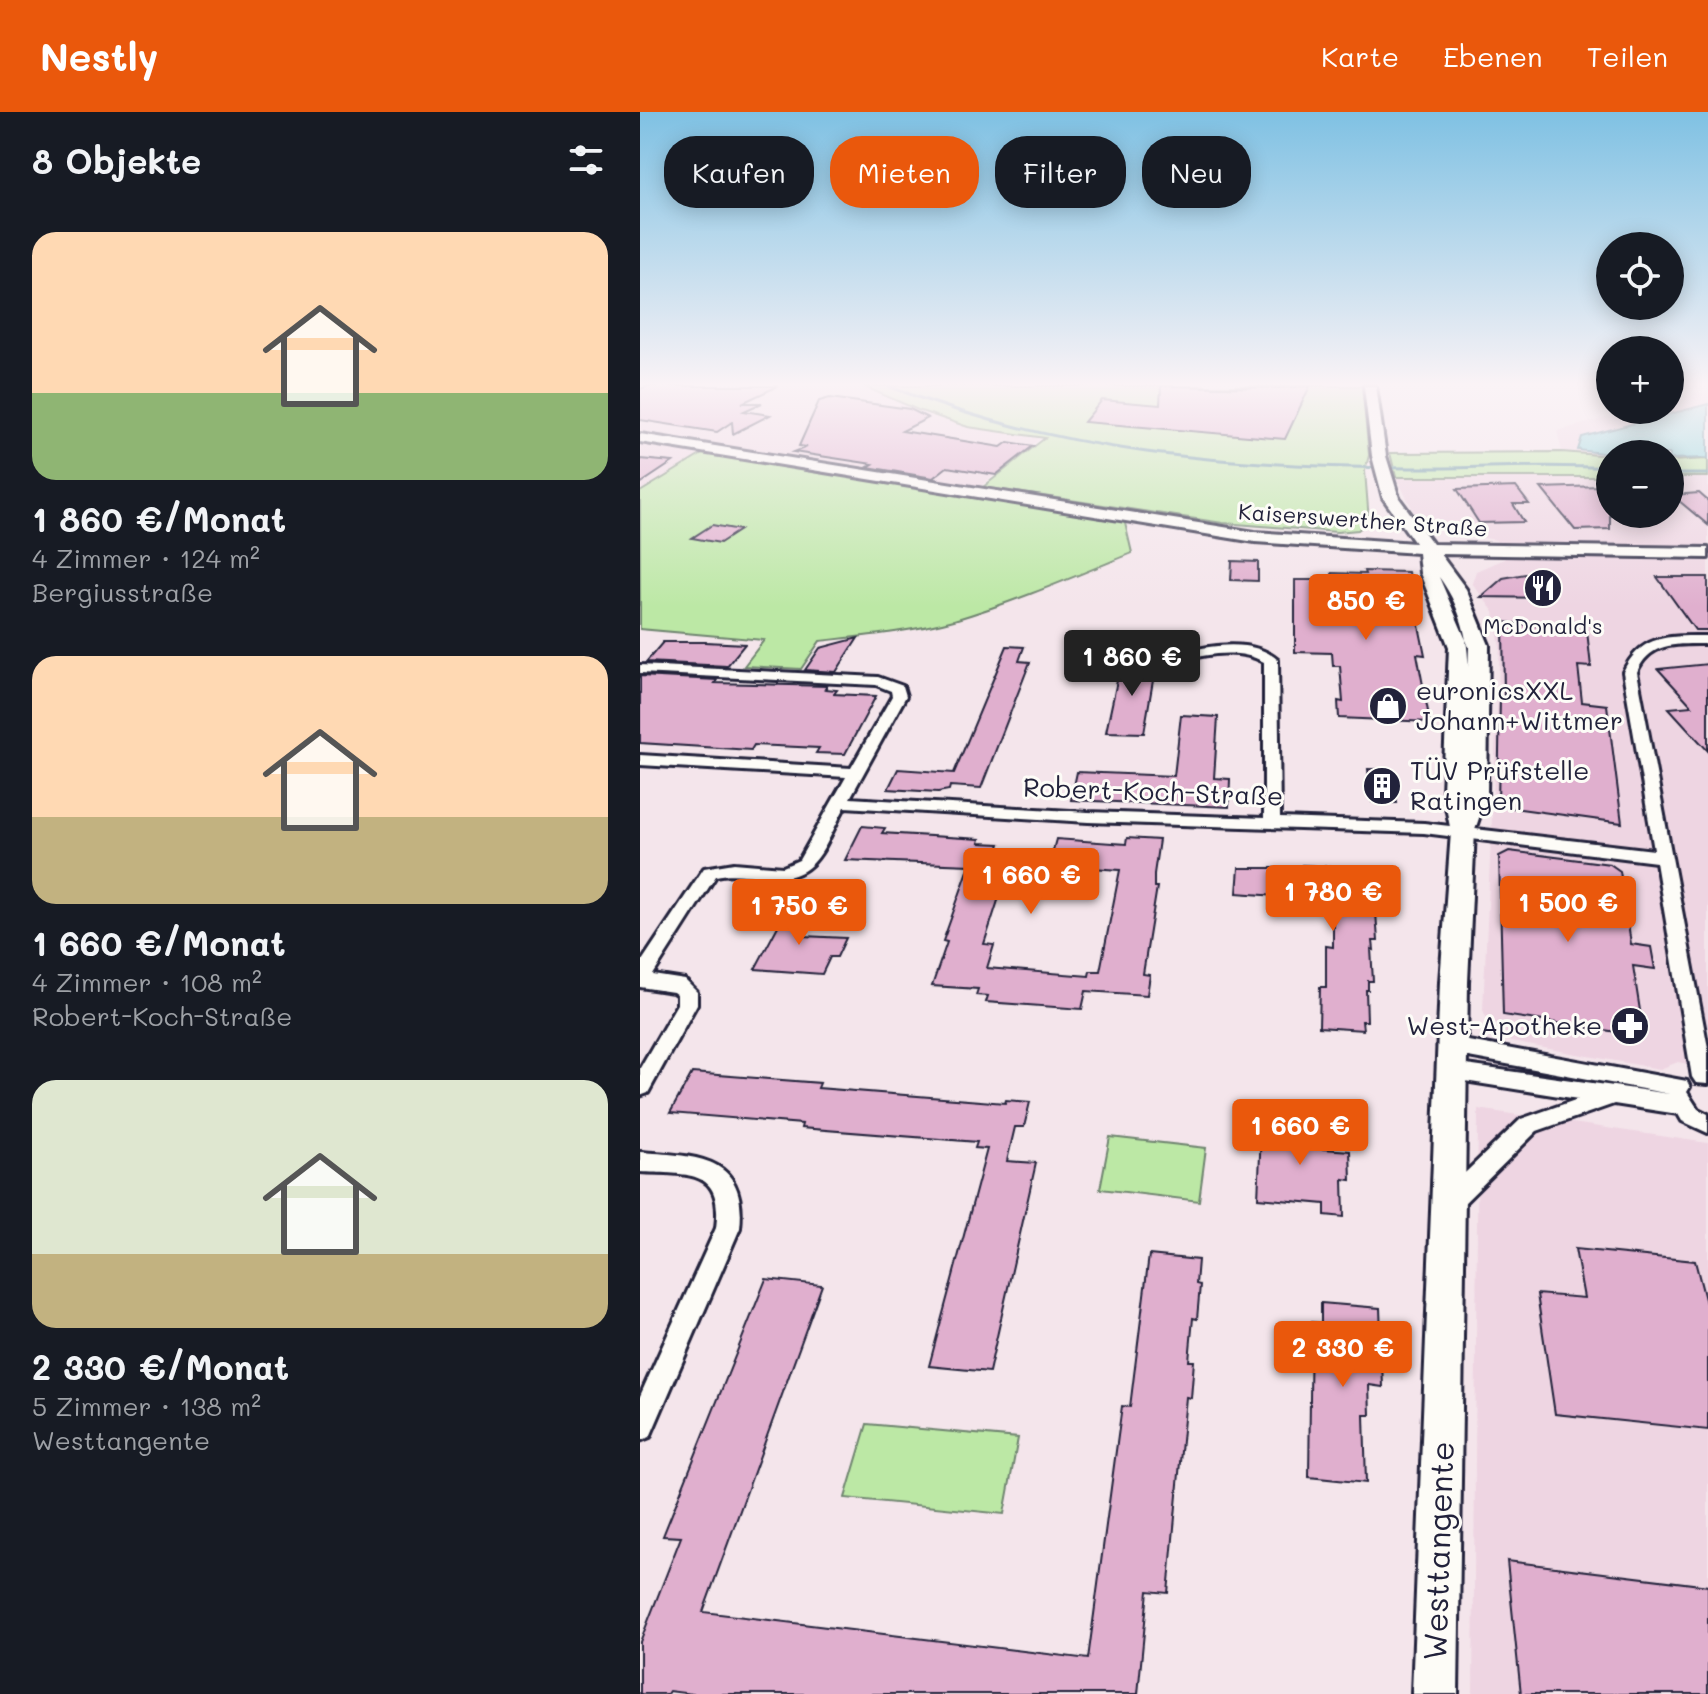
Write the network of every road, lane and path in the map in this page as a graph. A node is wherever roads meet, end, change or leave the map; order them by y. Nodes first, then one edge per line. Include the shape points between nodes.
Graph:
1 (773, 460) edge
2 (1380, 460) edge
3 (1389, 522) junction
4 (1336, 545) junction
5 (1426, 549) junction
6 (1511, 550) junction
7 (1708, 553) edge
8 (1429, 573) junction
9 (1457, 589) junction
10 (1708, 640) edge
11 (1183, 656) dead end
12 (640, 669) edge
13 (640, 760) edge
14 (856, 773) junction
15 (840, 802) junction
16 (1272, 823) junction
17 (1463, 832) junction
18 (1663, 857) junction
19 (640, 979) edge
20 (1452, 1058) junction
21 (1706, 1078) edge
22 (640, 1087) edge
23 (1614, 1095) junction
24 (1680, 1096) junction
25 (1707, 1128) edge
26 (640, 1162) edge
27 (1448, 1204) junction
28 (640, 1427) edge
29 (1435, 1694) edge

1 - 4 street, Kaiserswerther Straße via 1208,531
2 - 3 street via 1391,498
3 - 4 street
3 - 5 street
3 - 6 street
4 - 5 street, Kaiserswerther Straße
4 - 8 street
5 - 6 street, Kaiserswerther Straße
5 - 8 street, Westtangente
5 - 9 street, Westtangente
6 - 7 street, Kaiserswerther Straße
6 - 9 street via 1467,570
8 - 17 street, Westtangente via 1459,647 1455,792
9 - 17 street, Westtangente via 1479,645 1475,794
10 - 18 street via 1676,640 1647,648 1635,657 1630,672
11 - 16 street via 1204,650 1245,651 1271,660
12 - 14 street via 889,684 899,696
13 - 14 street
14 - 15 street
15 - 16 street, Robert-Koch-Straße
15 - 19 street via 801,868 783,873 716,870 705,876
16 - 17 street, Robert-Koch-Straße
17 - 18 street, Robert-Koch-Straße
17 - 20 street, Westtangente
18 - 21 street
19 - 22 street via 678,985 687,992 687,1004
20 - 23 street
20 - 24 street
20 - 27 street, Westtangente
21 - 24 street via 1685,1081
23 - 24 street
23 - 27 street via 1529,1125
24 - 25 street
26 - 28 street via 702,1168 729,1189 733,1206
27 - 29 street, Westtangente

